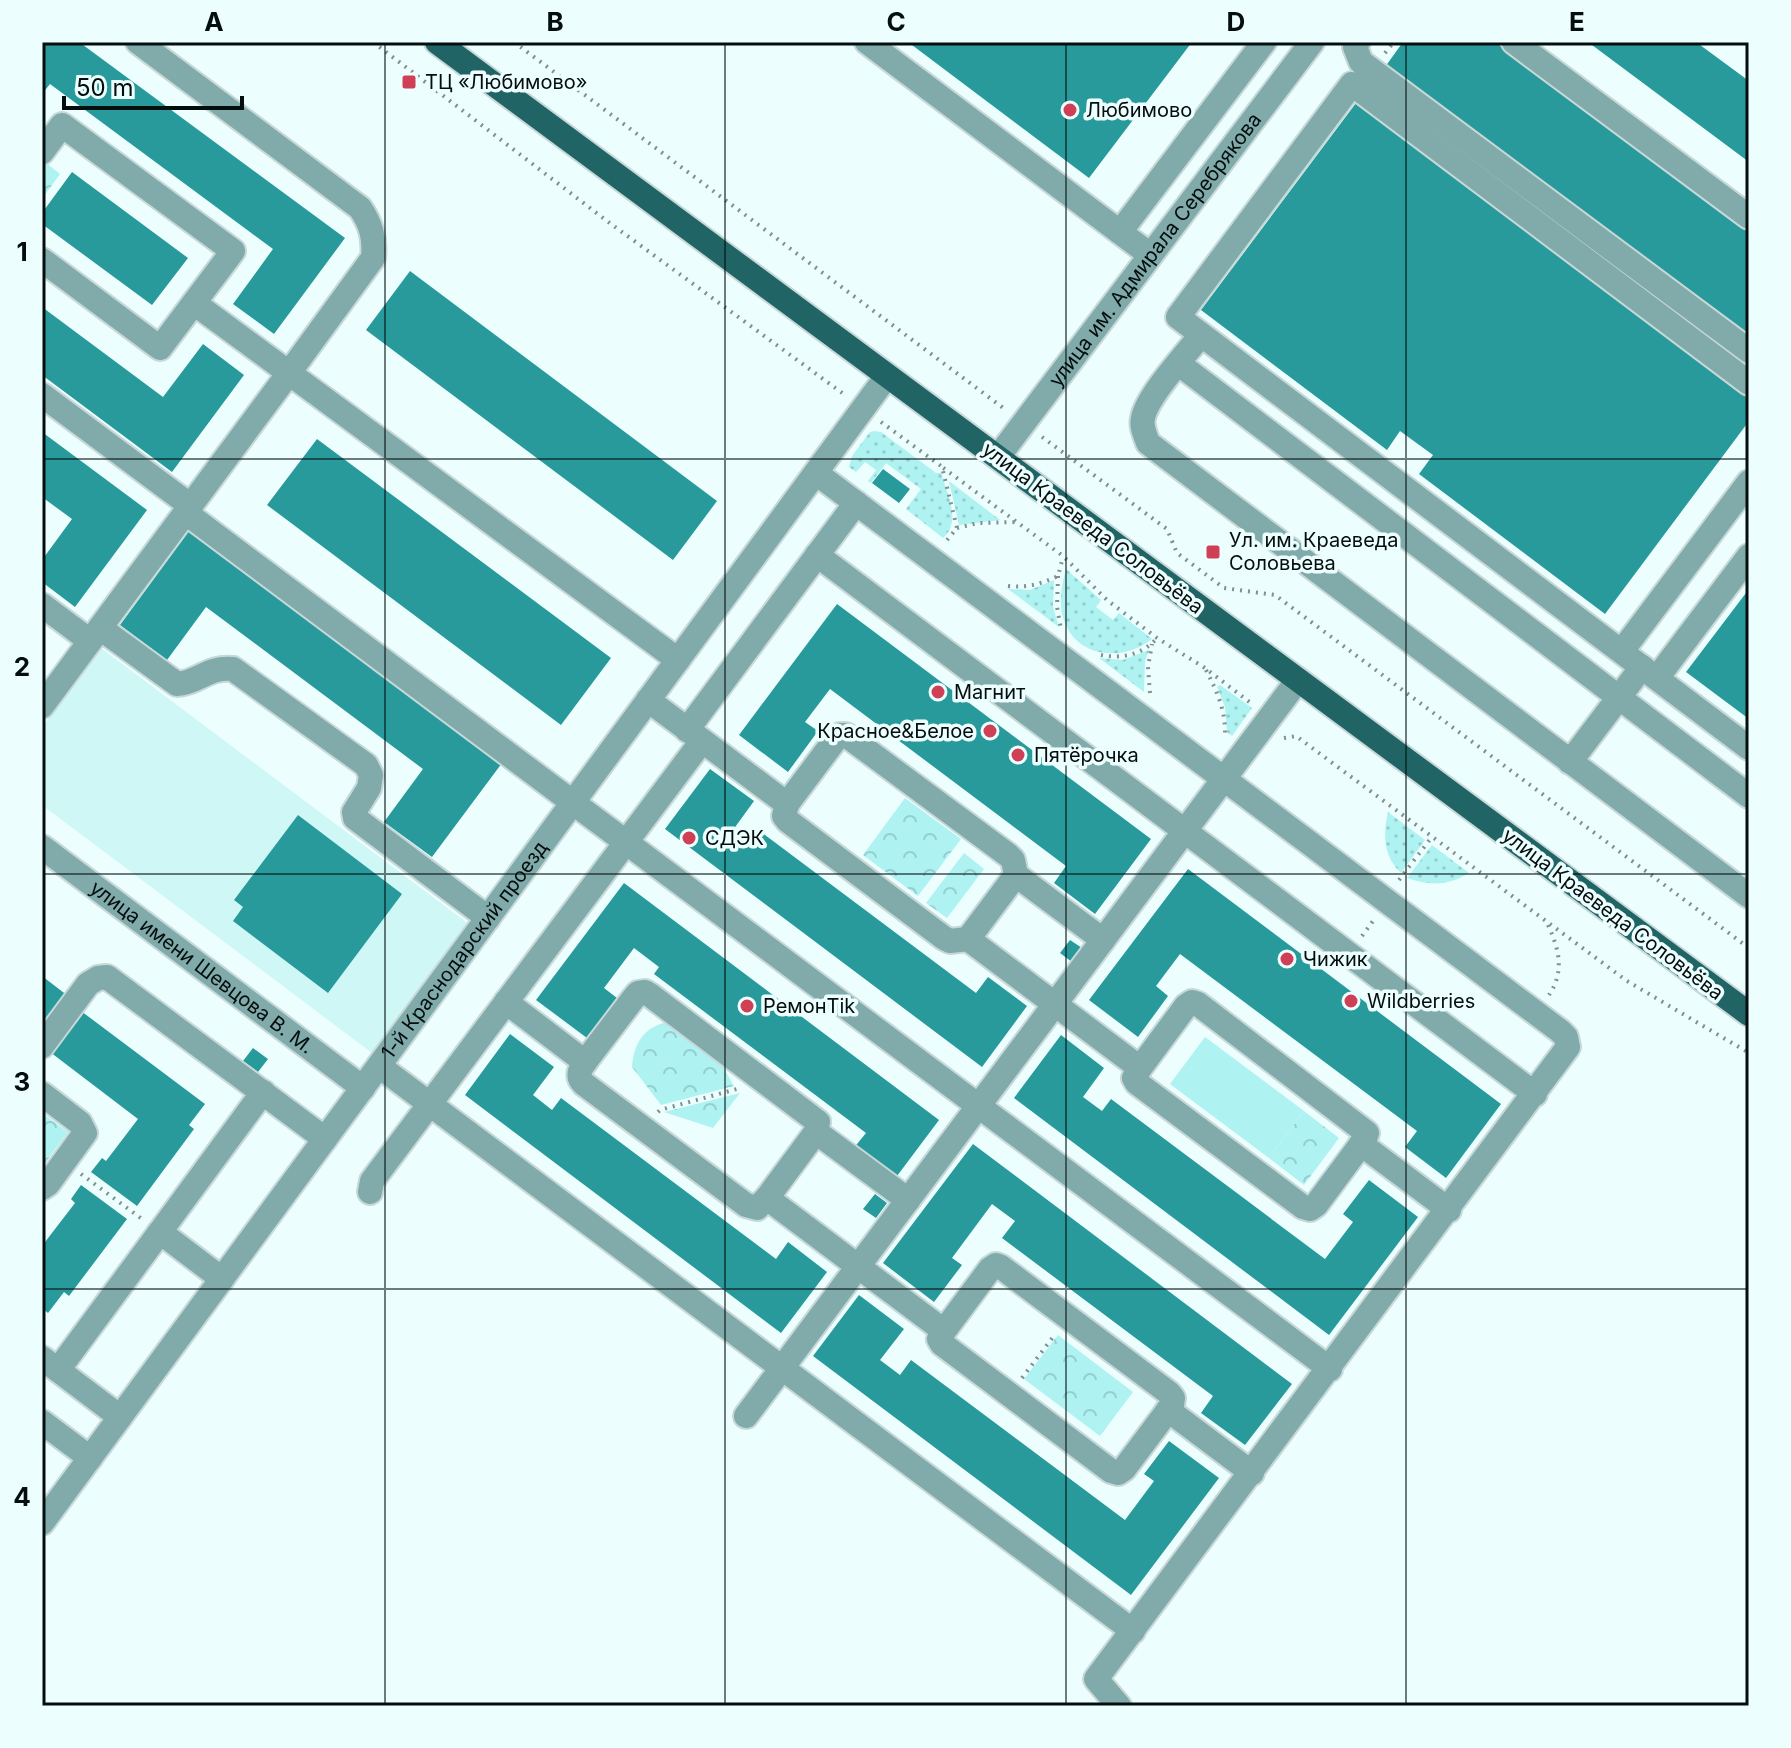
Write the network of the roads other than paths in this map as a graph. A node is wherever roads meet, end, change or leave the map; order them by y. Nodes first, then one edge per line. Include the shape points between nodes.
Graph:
1 (138, 42) edge
2 (437, 42) edge
3 (867, 42) edge
4 (1264, 42) edge
5 (1312, 42) edge
6 (1358, 42) edge
7 (1514, 42) edge
8 (42, 152) edge
9 (1749, 217) edge
10 (1120, 232) junction
11 (1149, 254) junction
12 (42, 260) edge
13 (194, 303) junction
14 (1201, 335) junction
15 (1749, 351) edge
16 (1179, 364) junction
17 (289, 373) junction
18 (887, 376) junction
19 (1749, 383) edge
20 (42, 395) edge
21 (998, 457) junction
22 (816, 473) junction
23 (1749, 482) edge
24 (856, 503) junction
25 (189, 509) junction
26 (817, 555) junction
27 (1749, 556) edge
28 (42, 605) edge
29 (95, 634) junction
30 (1622, 651) junction
31 (678, 660) junction
32 (1650, 672) junction
33 (1298, 680) junction
34 (1619, 698) junction
35 (648, 700) junction
36 (42, 706) edge
37 (694, 735) junction
38 (1749, 748) edge
39 (1570, 762) junction
40 (1224, 779) junction
41 (1749, 796) edge
42 (573, 802) junction
43 (787, 804) junction
44 (1185, 831) junction
45 (627, 841) junction
46 (42, 847) edge
47 (1016, 875) junction
48 (1749, 896) edge
49 (488, 918) junction
50 (968, 939) junction
51 (1103, 940) junction
52 (506, 1002) junction
53 (1055, 1004) junction
54 (1749, 1014) edge
55 (42, 1046) edge
56 (585, 1062) junction
57 (379, 1066) junction
58 (1140, 1068) junction
59 (363, 1088) junction
60 (263, 1092) junction
61 (42, 1094) edge
62 (1535, 1094) junction
63 (430, 1104) junction
64 (979, 1106) junction
65 (816, 1132) junction
66 (325, 1139) junction
67 (1361, 1144) junction
68 (42, 1188) edge
69 (370, 1192) dead end
70 (767, 1198) junction
71 (908, 1200) junction
72 (1449, 1210) junction
73 (160, 1232) junction
74 (858, 1267) junction
75 (222, 1279) junction
76 (944, 1331) junction
77 (50, 1364) edge
78 (782, 1368) junction
79 (1330, 1369) junction
80 (1168, 1410) junction
81 (746, 1416) dead end
82 (120, 1417) junction
83 (42, 1422) edge
84 (90, 1458) junction
85 (1252, 1473) junction
86 (42, 1523) edge
87 (1133, 1631) junction
88 (1119, 1706) edge

1 - 17 street via 360,208 369,221 373,258
2 - 18 main road, улица Краеведа Соловьёва
3 - 10 street
4 - 10 street
5 - 11 street, улица им. Адмирала Серебрякова
6 - 15 street via 1361,62
7 - 9 street
8 - 13 street via 62,125 233,251
10 - 11 street
11 - 21 street, улица им. Адмирала Серебрякова
12 - 13 street via 160,348
13 - 17 street
14 - 16 street
14 - 19 street via 1178,317 1352,84
14 - 30 street
16 - 34 street
16 - 39 street via 1143,417 1148,443
17 - 25 street
17 - 31 street
18 - 21 main road, улица Краеведа Соловьёва
18 - 22 street, 1-й Краснодарский проезд
20 - 25 street
21 - 33 main road, улица Краеведа Соловьёва
22 - 24 street
22 - 31 street, 1-й Краснодарский проезд
23 - 30 street
24 - 26 street
24 - 40 street
25 - 29 street
25 - 42 street
26 - 37 street
26 - 44 street
27 - 32 street
28 - 29 street
29 - 36 street
29 - 49 street via 177,684 220,667 233,669 366,765 369,788 355,818
30 - 32 street
31 - 35 street, 1-й Краснодарский проезд
32 - 34 street
32 - 38 street
33 - 40 street
33 - 54 main road, улица Краеведа Соловьёва
34 - 39 street
34 - 41 street
35 - 37 street
35 - 42 street, 1-й Краснодарский проезд
37 - 43 street
37 - 45 street
39 - 48 street
40 - 44 street
40 - 62 street via 1566,1037 1564,1057
42 - 45 street
42 - 49 street, 1-й Краснодарский проезд
43 - 47 street via 835,740 846,735 1008,855
43 - 50 street via 788,821 931,928 950,941
44 - 51 street
44 - 62 street
45 - 52 street
45 - 64 street
46 - 59 street, улица имени Шевцова В. М.
47 - 50 street
47 - 51 street
49 - 57 street, 1-й Краснодарский проезд
50 - 53 street
51 - 53 street
52 - 56 street
52 - 63 street
53 - 58 street
53 - 64 street
55 - 60 street via 88,984 107,977
56 - 65 street via 638,993 645,992 814,1119
56 - 70 street via 580,1079 645,1130 746,1205 757,1208
57 - 59 street, 1-й Краснодарский проезд
57 - 63 street
58 - 67 street via 1137,1083 1303,1207 1316,1205
58 - 67 street via 1186,1006 1198,1004 1363,1127 1367,1133
59 - 66 street, 1-й Краснодарский проезд
60 - 66 street
60 - 73 street
61 - 68 street via 84,1127 82,1139
62 - 72 street
63 - 69 street via 372,1181
63 - 78 street
64 - 71 street
64 - 79 street
65 - 70 street
65 - 71 street
66 - 75 street, 1-й Краснодарский проезд
67 - 72 street
70 - 74 street
71 - 74 street
72 - 79 street
73 - 75 street
73 - 77 street
74 - 76 street
74 - 78 street
75 - 82 street, 1-й Краснодарский проезд
76 - 80 street via 942,1344 1111,1471 1124,1469
76 - 80 street via 996,1265 1169,1393 1173,1398
77 - 82 street
78 - 81 street
78 - 87 street
79 - 85 street
80 - 85 street
82 - 84 street, 1-й Краснодарский проезд
83 - 84 street
84 - 86 street, 1-й Краснодарский проезд
85 - 87 street
87 - 88 street via 1096,1679

